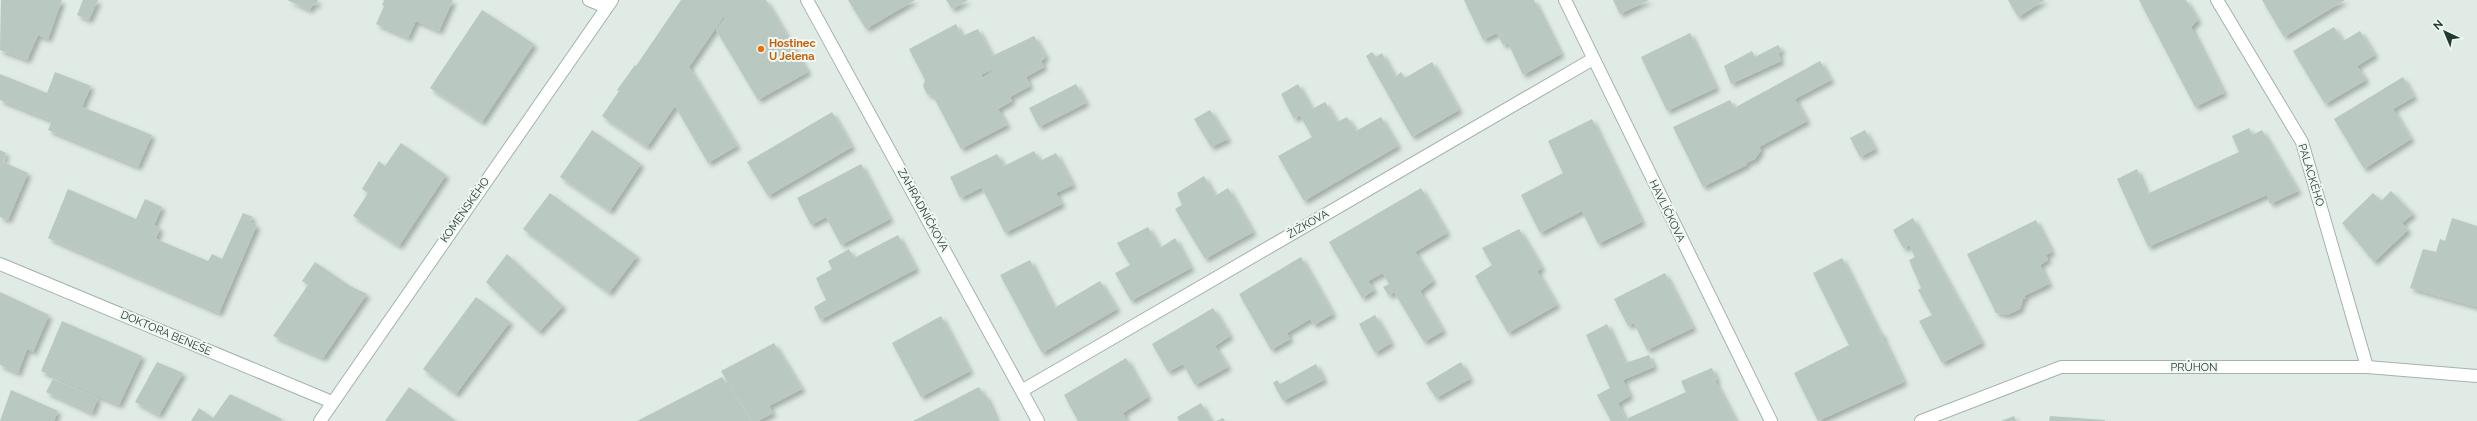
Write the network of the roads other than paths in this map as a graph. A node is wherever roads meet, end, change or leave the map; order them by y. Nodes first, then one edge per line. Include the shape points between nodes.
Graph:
1 (589, 0) edge
2 (807, 0) edge
3 (1565, 0) edge
4 (2217, 0) edge
5 (609, 4) edge
6 (1593, 59) junction
7 (0, 264) edge
8 (2367, 367) junction
9 (2477, 376) edge
10 (1022, 390) junction
11 (332, 402) junction
12 (320, 421) edge
13 (1038, 421) edge
14 (1771, 421) edge
15 (1921, 421) edge

1 - 5 street
2 - 10 street, ZAHRADNÍČKOVA
3 - 6 street, HAVLÍČKOVA
4 - 8 street, PALACKÉHO via 2302,142
5 - 11 street, KOMENSKÉHO
6 - 10 street, ŽIŽKOVA
6 - 14 street, HAVLÍČKOVA
7 - 11 street, DOKTORA BENEŠE
8 - 9 street, PRŮHON
8 - 15 street, PRŮHON via 2061,367
10 - 13 street, ZAHRADNÍČKOVA
11 - 12 street, KOMENSKÉHO

